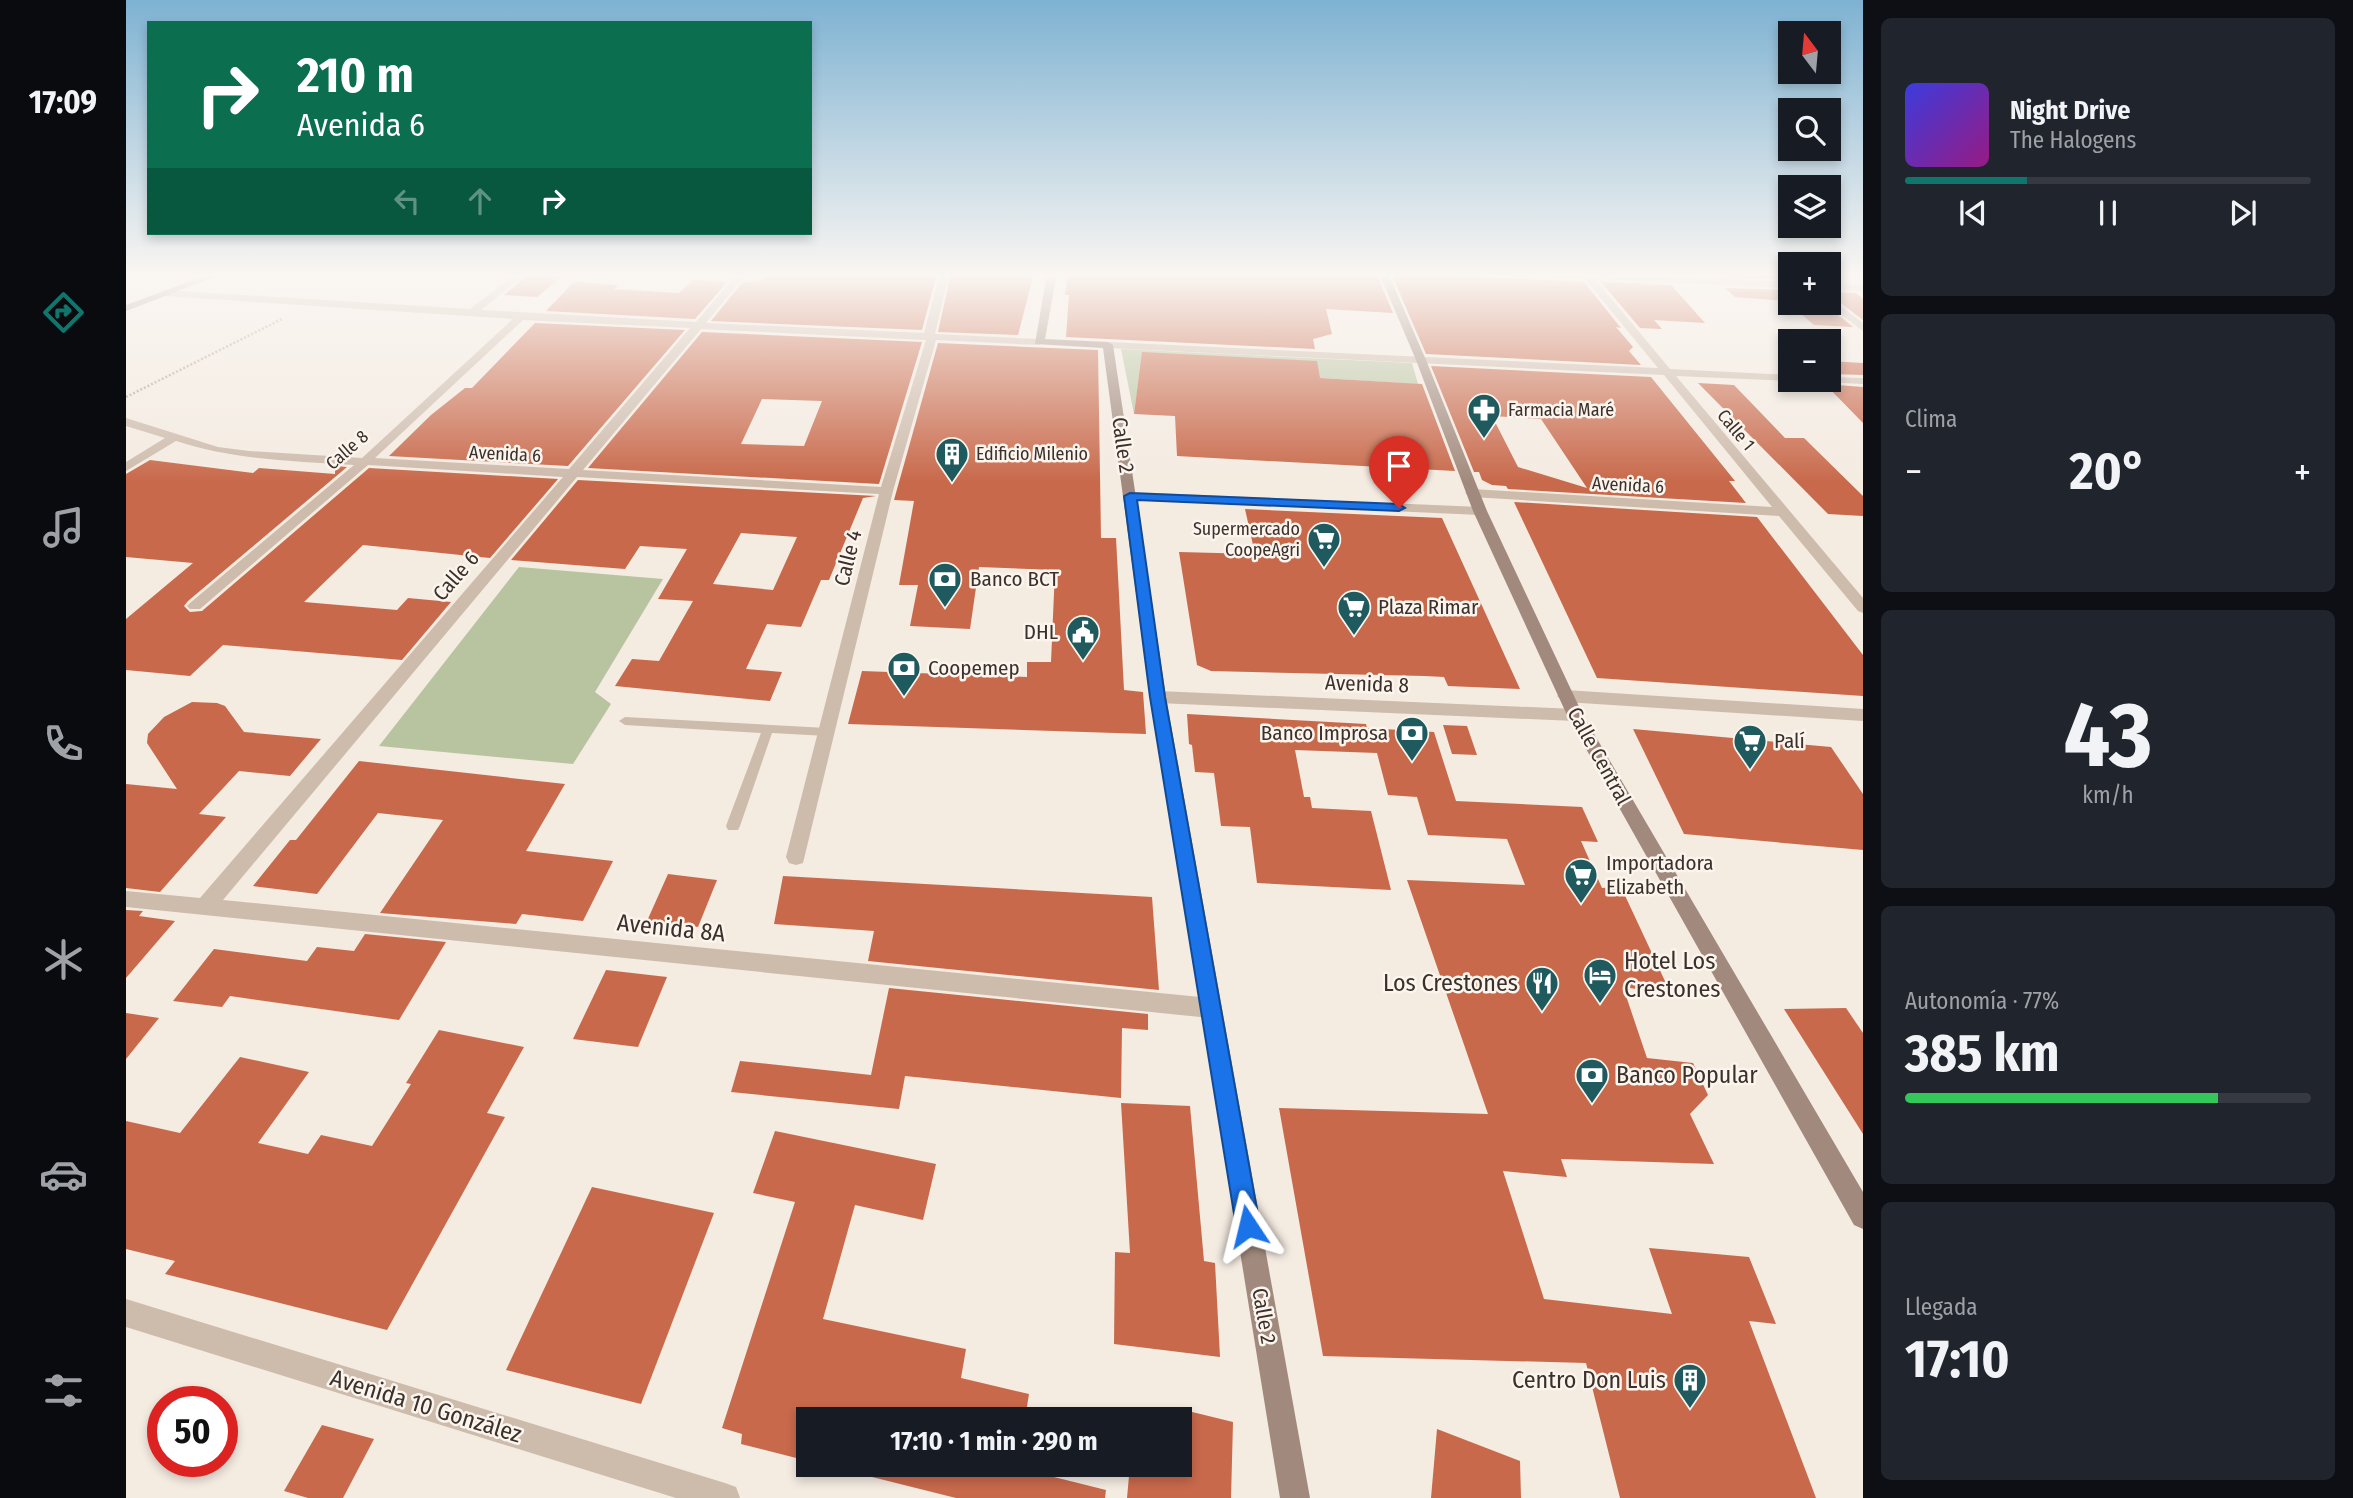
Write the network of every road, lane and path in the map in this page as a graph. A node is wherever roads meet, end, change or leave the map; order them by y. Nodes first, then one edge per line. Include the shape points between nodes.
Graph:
1 (234, 343) edge
2 (493, 343) edge
3 (683, 343) edge
4 (932, 343) edge
5 (1060, 343) edge
6 (1414, 343) edge
7 (1642, 343) edge
8 (1108, 345) junction
9 (1421, 360) junction
10 (1665, 372) junction
11 (1778, 377) edge
12 (1841, 380) edge
13 (1863, 381) edge
14 (126, 397) edge
15 (126, 422) edge
16 (173, 438) junction
17 (362, 464) junction
18 (126, 467) edge
19 (572, 475) junction
20 (886, 491) junction
21 (1472, 494) junction
22 (1130, 496) junction
23 (1480, 511) junction
24 (1781, 512) junction
25 (1858, 596) edge
26 (195, 606) dead end
27 (1863, 608) edge
28 (1565, 696) junction
29 (1158, 697) junction
30 (1574, 715) junction
31 (1863, 715) edge
32 (625, 721) dead end
33 (768, 729) junction
34 (827, 732) junction
35 (733, 826) dead end
36 (796, 857) dead end
37 (126, 899) edge
38 (204, 908) junction
39 (1210, 1008) junction
40 (1863, 1216) edge
41 (126, 1313) edge
42 (726, 1498) edge
43 (1295, 1498) edge

1 - 14 path
2 - 17 street, Calle 8
3 - 19 street, Calle 6
4 - 20 street, Calle 4
5 - 8 main road
6 - 9 main road, Calle Central
7 - 10 street, Calle 1
8 - 9 street
8 - 22 main road, Calle 2
9 - 10 street
9 - 21 main road, Calle Central
10 - 11 street
10 - 24 street, Calle 1
12 - 13 street
15 - 16 street, Avenida 6
16 - 17 street, Avenida 6 via 249,455
16 - 18 street
17 - 19 street, Avenida 6
17 - 26 street, Calle 8
19 - 20 street, Avenida 6
19 - 38 street, Calle 6
20 - 34 street, Calle 4
21 - 23 main road, Calle Central
21 - 24 street, Avenida 6
22 - 23 street
22 - 29 main road, Calle 2
23 - 28 main road, Calle Central
24 - 25 street, Calle 1
25 - 27 street, Calle 1
28 - 30 main road, Calle Central
28 - 31 street
29 - 30 street, Avenida 8
29 - 39 main road, Calle 2
30 - 40 main road, Calle Central
32 - 33 lane
33 - 34 lane
33 - 35 lane
34 - 36 street, Calle 4
37 - 38 street, Avenida 8A
38 - 39 street, Avenida 8A
39 - 43 main road, Calle 2
41 - 42 street, Avenida 10 González

